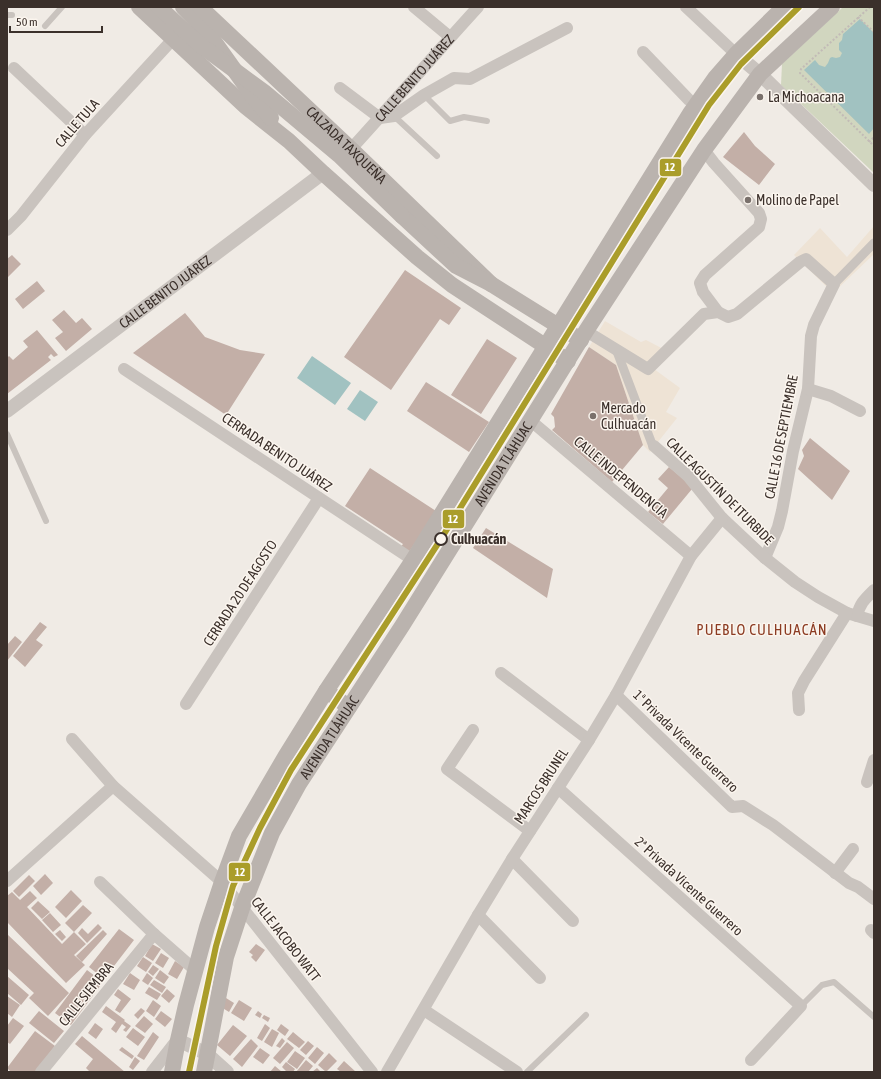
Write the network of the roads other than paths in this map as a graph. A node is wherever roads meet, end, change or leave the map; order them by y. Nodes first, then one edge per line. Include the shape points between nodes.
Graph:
1 (62, 7) edge
2 (140, 7) edge
3 (159, 7) edge
4 (183, 7) edge
5 (200, 7) edge
6 (414, 7) edge
7 (478, 7) edge
8 (686, 7) edge
9 (784, 7) edge
10 (832, 7) edge
11 (45, 26) dead end
12 (567, 28) dead end
13 (450, 37) junction
14 (174, 38) junction
15 (643, 52) dead end
16 (736, 54) junction
17 (14, 68) dead end
18 (760, 74) junction
19 (340, 88) dead end
20 (424, 94) junction
21 (695, 105) junction
22 (394, 116) junction
23 (380, 118) junction
24 (487, 121) dead end
25 (85, 135) junction
26 (289, 141) junction
27 (351, 149) junction
28 (704, 150) junction
29 (437, 156) dead end
30 (322, 173) junction
31 (872, 180) edge
32 (7, 230) edge
33 (874, 243) edge
34 (491, 284) junction
35 (834, 284) junction
36 (718, 312) junction
37 (558, 325) junction
38 (584, 336) junction
39 (546, 346) junction
40 (616, 349) junction
41 (568, 361) junction
42 (124, 369) dead end
43 (808, 389) junction
44 (7, 412) edge
45 (860, 412) dead end
46 (531, 421) junction
47 (7, 434) edge
48 (654, 446) joint
49 (319, 498) junction
50 (722, 518) junction
51 (46, 521) dead end
52 (690, 556) junction
53 (765, 558) junction
54 (413, 560) junction
55 (874, 590) edge
56 (852, 615) junction
57 (874, 621) edge
58 (501, 673) dead end
59 (326, 692) junction
60 (616, 695) junction
61 (186, 704) dead end
62 (349, 707) junction
63 (799, 710) dead end
64 (473, 730) dead end
65 (72, 739) dead end
66 (589, 740) junction
67 (874, 760) edge
68 (867, 782) dead end
69 (113, 786) junction
70 (558, 788) junction
71 (530, 831) junction
72 (853, 849) dead end
73 (512, 859) junction
74 (836, 873) junction
75 (7, 881) edge
76 (100, 882) dead end
77 (222, 882) junction
78 (874, 899) edge
79 (242, 908) junction
80 (478, 915) junction
81 (572, 921) dead end
82 (154, 934) junction
83 (195, 970) junction
84 (540, 978) dead end
85 (800, 1006) junction
86 (424, 1010) junction
87 (586, 1016) dead end
88 (874, 1017) edge
89 (178, 1040) junction
90 (207, 1054) junction
91 (750, 1060) dead end
92 (41, 1072) edge
93 (152, 1072) edge
94 (172, 1072) edge
95 (204, 1072) edge
96 (227, 1072) edge
97 (372, 1072) edge
98 (387, 1072) edge
99 (517, 1072) edge
100 (527, 1072) edge

1 - 11 lane
2 - 14 main road
3 - 34 main road, CALZADA TAXQUEÑA, bridge via 199,44 264,92 333,150 456,266
4 - 26 main road via 208,33
5 - 27 main road, CALZADA TAXQUEÑA
6 - 13 street
7 - 13 street, CALLE BENITO JUÁREZ
8 - 16 street
9 - 16 main road, AVENIDA TLÁHUAC
10 - 18 main road, AVENIDA TLÁHUAC
12 - 20 street via 470,79 454,78
13 - 23 street, CALLE BENITO JUÁREZ
14 - 25 street, CALLE TULA
14 - 26 main road via 245,106
15 - 21 street
16 - 18 street
16 - 21 main road, AVENIDA TLÁHUAC
17 - 25 street
18 - 28 main road, AVENIDA TLÁHUAC
18 - 31 street
19 - 23 street
20 - 22 street
20 - 24 lane via 450,121 464,117
21 - 37 main road, AVENIDA TLÁHUAC
22 - 23 street
22 - 29 lane
23 - 27 street, CALLE BENITO JUÁREZ
25 - 32 street, CALLE TULA
26 - 30 main road
27 - 34 main road, CALZADA TAXQUEÑA
28 - 36 street via 759,213 761,219 759,227 700,283 703,292
28 - 38 main road, AVENIDA TLÁHUAC
30 - 39 main road via 452,285
30 - 44 street, CALLE BENITO JUÁREZ
33 - 35 street, CALLE 16 DE SEPTIEMBRE
34 - 37 main road, CALZADA TAXQUEÑA
35 - 36 street via 806,259 737,314 728,316
35 - 43 street, CALLE 16 DE SEPTIEMBRE via 811,336
36 - 40 street via 704,314 648,369
37 - 38 main road, CALZADA TAXQUEÑA
37 - 39 main road, AVENIDA TLÁHUAC
38 - 40 street
38 - 41 main road, AVENIDA TLÁHUAC
39 - 41 main road
39 - 54 main road, AVENIDA TLÁHUAC
40 - 48 street, CALLE AGUSTÍN DE ITURBIDE
41 - 46 main road, AVENIDA TLÁHUAC
42 - 49 street, CERRADA BENITO JUÁREZ
43 - 45 street via 831,396
43 - 53 street, CALLE 16 DE SEPTIEMBRE via 778,527
46 - 52 street, CALLE INDEPENDENCIA
46 - 62 main road, AVENIDA TLÁHUAC
47 - 51 lane
48 - 50 street, CALLE AGUSTÍN DE ITURBIDE via 688,476
49 - 54 street, CERRADA BENITO JUÁREZ
49 - 61 street, CERRADA 20 DE AGOSTO
50 - 52 street, MARCOS BRUNEL
50 - 53 street, CALLE AGUSTÍN DE ITURBIDE
52 - 60 street, MARCOS BRUNEL
53 - 56 street, CALLE AGUSTÍN DE ITURBIDE via 818,598
54 - 59 main road, AVENIDA TLÁHUAC
55 - 56 street
56 - 57 street, CALLE AGUSTÍN DE ITURBIDE
56 - 63 street via 804,681 798,694
58 - 66 street
59 - 62 main road
59 - 77 main road, AVENIDA TLÁHUAC via 239,836
60 - 66 street, MARCOS BRUNEL
60 - 74 street, 1ª Privada Vicente Guerrero via 732,807 743,806 773,825
62 - 79 main road, AVENIDA TLÁHUAC via 299,784 276,826
64 - 71 street via 447,769
65 - 69 street, CALLE JACOBO WATT
66 - 70 street, MARCOS BRUNEL
67 - 68 street
69 - 75 street
69 - 77 street, CALLE JACOBO WATT
70 - 71 street, MARCOS BRUNEL
70 - 85 street, 2ª Privada Vicente Guerrero
71 - 73 street, MARCOS BRUNEL
72 - 74 street
73 - 80 street, MARCOS BRUNEL
73 - 81 street
74 - 78 street, 1ª Privada Vicente Guerrero
76 - 82 street
77 - 79 street, CALLE JACOBO WATT
77 - 83 main road, AVENIDA TLÁHUAC
79 - 90 main road, AVENIDA TLÁHUAC via 226,957
79 - 97 street, CALLE JACOBO WATT
80 - 84 street
80 - 86 street, MARCOS BRUNEL
82 - 83 street
82 - 92 street, CALLE SIEMBRA
83 - 89 main road, AVENIDA TLÁHUAC
85 - 88 lane via 822,985 834,982
85 - 91 street
86 - 98 street, MARCOS BRUNEL
86 - 99 street
87 - 100 lane
89 - 90 street
89 - 93 street
89 - 94 main road, AVENIDA TLÁHUAC
90 - 95 main road, AVENIDA TLÁHUAC
90 - 96 street

